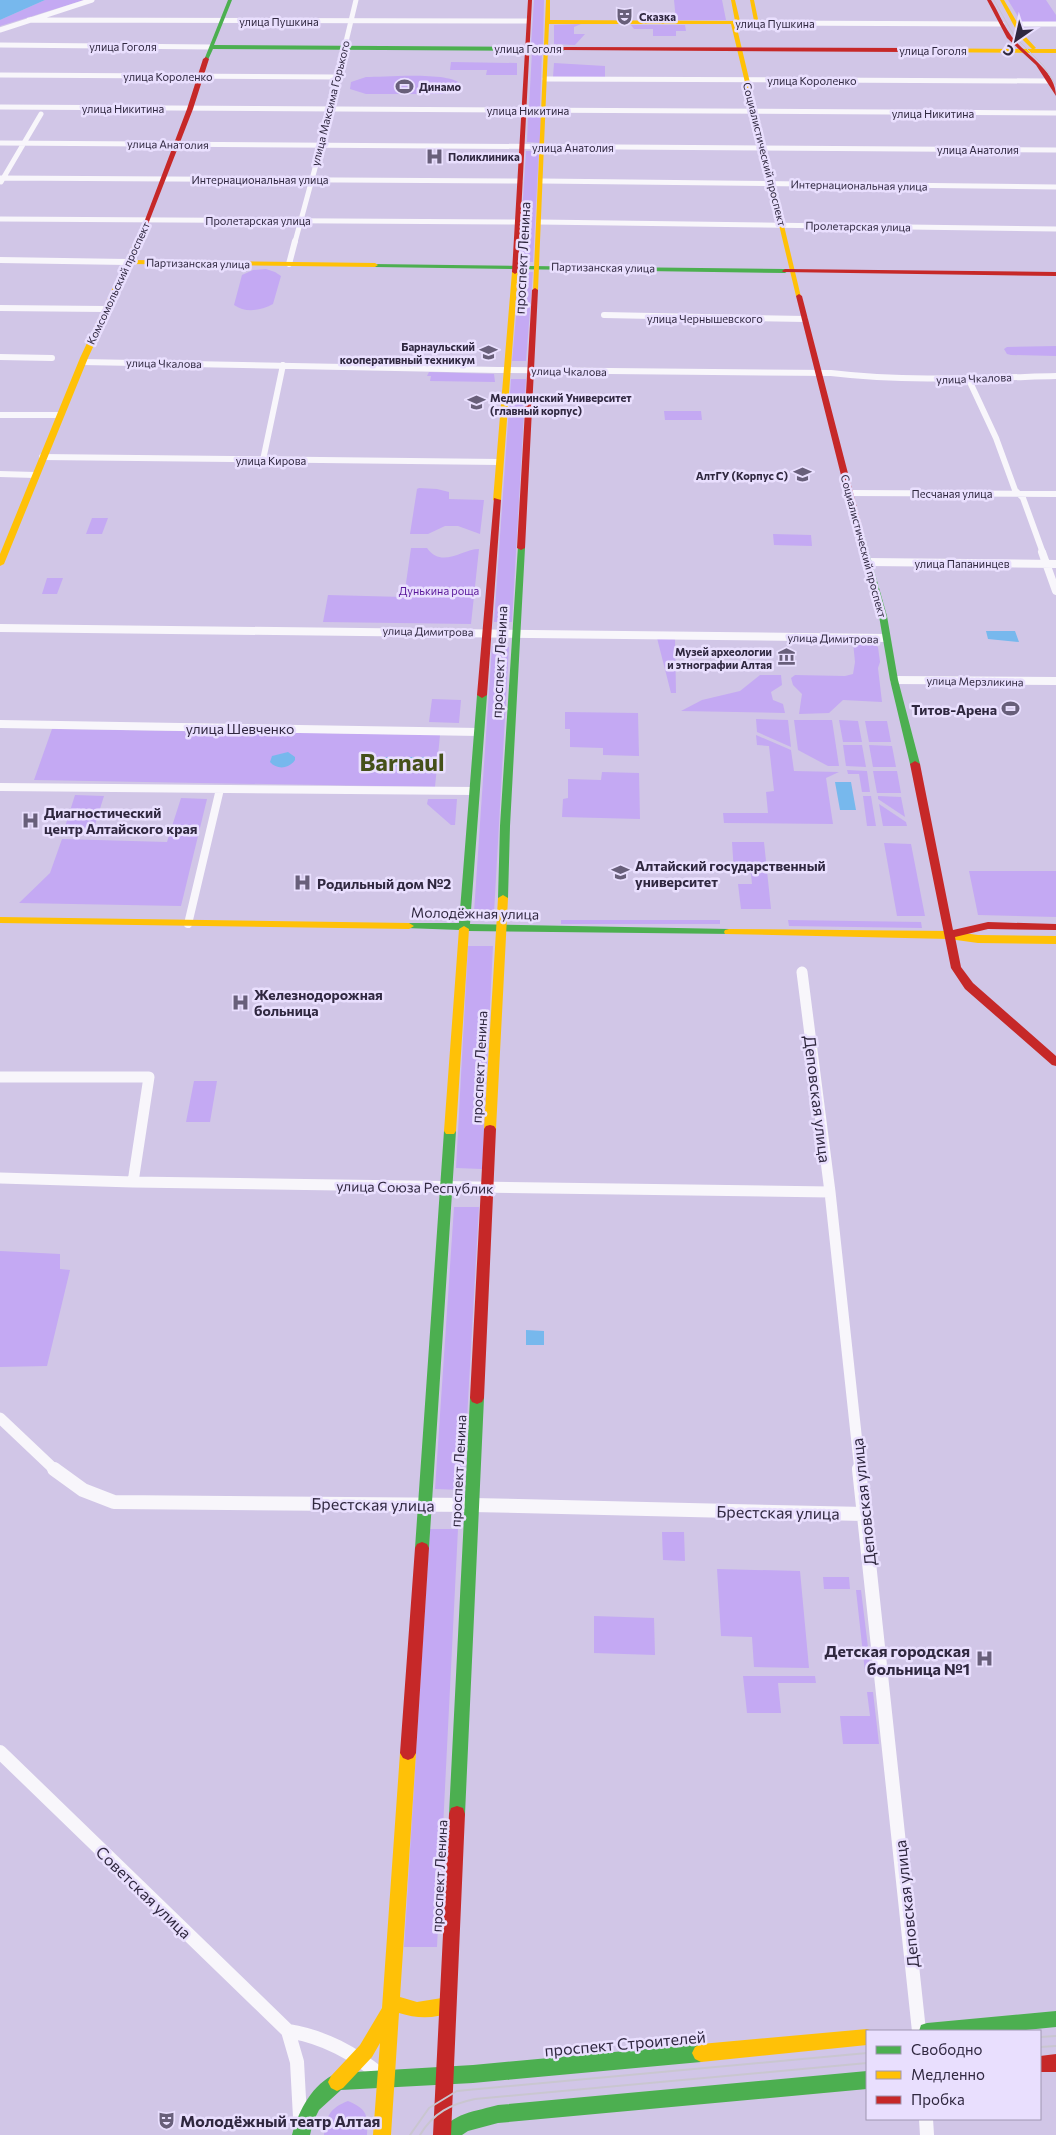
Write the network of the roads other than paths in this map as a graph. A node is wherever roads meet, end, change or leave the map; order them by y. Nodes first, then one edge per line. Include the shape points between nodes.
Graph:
1 (92, 0) edge
2 (230, 0) edge
3 (356, 0) edge
4 (530, 0) edge
5 (548, 0) edge
6 (733, 0) edge
7 (752, 0) edge
8 (989, 0) edge
9 (1002, 0) edge
10 (29, 20) junction
11 (222, 21) junction
12 (350, 22) junction
13 (528, 22) junction
14 (547, 22) junction
15 (735, 23) junction
16 (757, 23) junction
17 (1002, 24) junction
18 (1016, 24) junction
19 (1056, 24) edge
20 (0, 30) edge
21 (0, 45) edge
22 (212, 46) junction
23 (344, 47) junction
24 (527, 48) junction
25 (546, 48) junction
26 (739, 49) junction
27 (1022, 51) junction
28 (1036, 51) junction
29 (1056, 51) edge
30 (0, 75) edge
31 (199, 76) junction
32 (1052, 76) edge
33 (336, 77) junction
34 (545, 79) junction
35 (746, 80) junction
36 (1056, 94) edge
37 (0, 108) edge
38 (190, 109) junction
39 (329, 109) junction
40 (524, 110) junction
41 (544, 110) junction
42 (754, 112) junction
43 (1056, 113) edge
44 (41, 114) dead end
45 (0, 143) edge
46 (23, 143) junction
47 (176, 144) junction
48 (321, 146) junction
49 (518, 147) junction
50 (543, 147) junction
51 (764, 148) junction
52 (1056, 150) edge
53 (2, 178) edge
54 (163, 179) junction
55 (312, 180) junction
56 (520, 181) junction
57 (542, 181) junction
58 (0, 184) edge
59 (772, 184) junction
60 (1056, 187) edge
61 (0, 218) edge
62 (148, 220) junction
63 (301, 220) junction
64 (516, 222) junction
65 (539, 222) junction
66 (782, 225) junction
67 (1056, 229) edge
68 (0, 260) edge
69 (127, 262) junction
70 (289, 264) junction
71 (515, 266) junction
72 (537, 266) junction
73 (792, 270) junction
74 (1056, 274) edge
75 (0, 308) edge
76 (105, 309) junction
77 (604, 315) dead end
78 (805, 319) junction
79 (0, 358) edge
80 (52, 358) dead end
81 (82, 362) junction
82 (284, 365) junction
83 (507, 370) junction
84 (531, 370) junction
85 (819, 373) junction
86 (1056, 376) edge
87 (969, 380) junction
88 (0, 415) edge
89 (61, 415) junction
90 (42, 457) junction
91 (263, 460) junction
92 (500, 462) junction
93 (0, 474) edge
94 (36, 475) junction
95 (849, 493) junction
96 (1020, 494) junction
97 (1056, 494) edge
98 (868, 562) junction
99 (0, 564) edge
100 (1046, 564) junction
101 (1056, 564) edge
102 (1056, 591) edge
103 (0, 628) edge
104 (487, 632) junction
105 (516, 633) junction
106 (886, 638) junction
107 (894, 680) junction
108 (1056, 681) edge
109 (0, 724) edge
110 (479, 732) junction
111 (0, 786) edge
112 (220, 789) junction
113 (475, 791) junction
114 (0, 920) edge
115 (188, 924) junction
116 (464, 927) junction
117 (1056, 927) edge
118 (502, 928) junction
119 (949, 935) junction
120 (1056, 940) edge
121 (802, 972) dead end
122 (1056, 1062) edge
123 (0, 1077) edge
124 (0, 1178) edge
125 (134, 1182) junction
126 (447, 1187) junction
127 (487, 1188) junction
128 (830, 1192) junction
129 (0, 1418) edge
130 (425, 1505) junction
131 (472, 1506) junction
132 (864, 1514) junction
133 (0, 1752) edge
134 (392, 2003) junction
135 (448, 2005) junction
136 (1056, 2019) edge
137 (919, 2030) edge
138 (938, 2030) edge
139 (288, 2031) junction
140 (866, 2037) edge
141 (361, 2059) junction
142 (1056, 2063) edge
143 (1041, 2064) edge
144 (444, 2075) junction
145 (386, 2080) junction
146 (866, 2080) edge
147 (337, 2082) junction
148 (926, 2120) edge
149 (301, 2132) edge
150 (382, 2135) edge
151 (442, 2135) edge
152 (448, 2135) edge
153 (927, 2135) edge

1 - 10 street
2 - 11 main road, Комсомольский проспект
3 - 12 street, улица Максима Горького
4 - 13 main road, проспект Ленина
5 - 14 main road, проспект Ленина
6 - 15 main road, Социалистический проспект
7 - 16 main road
8 - 17 main road
9 - 18 main road
10 - 11 street, улица Пушкина
10 - 20 street
11 - 12 street, улица Пушкина
11 - 22 main road, Комсомольский проспект
12 - 13 street, улица Пушкина
12 - 23 street, улица Максима Горького
13 - 24 main road, проспект Ленина
14 - 15 main road, улица Пушкина
14 - 25 main road, проспект Ленина
15 - 16 main road, улица Пушкина
15 - 26 main road, Социалистический проспект
16 - 17 street, улица Пушкина
17 - 27 main road
18 - 19 street
18 - 28 main road
21 - 22 street, улица Гоголя
22 - 23 main road, улица Гоголя
22 - 31 main road, Комсомольский проспект
23 - 24 main road, улица Гоголя
23 - 33 street, улица Максима Горького
24 - 25 main road, улица Гоголя
24 - 40 main road, проспект Ленина
25 - 26 main road, улица Гоголя
25 - 34 main road, проспект Ленина
26 - 27 main road, улица Гоголя
26 - 35 main road, Социалистический проспект
27 - 28 main road, улица Гоголя
27 - 32 main road
28 - 29 main road, улица Гоголя
28 - 32 main road
30 - 31 street, улица Короленко
31 - 33 street, улица Короленко
31 - 38 main road, Комсомольский проспект
32 - 35 street, улица Короленко
32 - 36 main road
33 - 39 street, улица Максима Горького
34 - 35 street, улица Короленко
34 - 41 main road, проспект Ленина
35 - 42 main road, Социалистический проспект
37 - 38 street, улица Никитина
38 - 39 street, улица Никитина
38 - 47 main road, Комсомольский проспект
39 - 40 street, улица Никитина
39 - 48 street, улица Максима Горького
40 - 41 street, улица Никитина
40 - 49 main road, проспект Ленина
41 - 42 street, улица Никитина
41 - 50 main road, проспект Ленина
42 - 43 street, улица Никитина
42 - 51 main road, Социалистический проспект
44 - 46 street
45 - 46 street, улица Анатолия
46 - 47 street, улица Анатолия
46 - 53 street
47 - 48 street, улица Анатолия
47 - 54 main road, Комсомольский проспект
48 - 49 street, улица Анатолия
48 - 55 street, улица Максима Горького
49 - 50 street, улица Анатолия
49 - 56 main road, проспект Ленина
50 - 51 street, улица Анатолия
50 - 57 main road, проспект Ленина
51 - 52 street, улица Анатолия
51 - 59 main road, Социалистический проспект
53 - 54 street, Интернациональная улица
53 - 58 street
54 - 55 street, Интернациональная улица
54 - 62 main road, Комсомольский проспект
55 - 56 street, Интернациональная улица
55 - 63 street, улица Максима Горького
56 - 64 main road, проспект Ленина
57 - 59 street, Интернациональная улица
57 - 65 main road, проспект Ленина
59 - 60 street, Интернациональная улица
59 - 66 main road, Социалистический проспект
61 - 62 street, Пролетарская улица
62 - 63 street, Пролетарская улица
62 - 69 main road, Комсомольский проспект
63 - 64 street, Пролетарская улица
63 - 70 street, улица Максима Горького
64 - 71 main road, проспект Ленина
65 - 66 street, Пролетарская улица
65 - 72 main road, проспект Ленина
66 - 67 street, Пролетарская улица
66 - 73 main road, Социалистический проспект
68 - 69 street, Партизанская улица
69 - 70 main road, Партизанская улица
69 - 76 main road, Комсомольский проспект
70 - 71 main road, Партизанская улица
71 - 72 main road, Партизанская улица
71 - 83 main road, проспект Ленина
72 - 73 main road, Партизанская улица
72 - 84 main road, проспект Ленина
73 - 74 main road, Партизанская улица
73 - 78 main road, Социалистический проспект
75 - 76 street
76 - 81 main road, Комсомольский проспект
77 - 78 street, улица Чернышевского
78 - 85 main road, Социалистический проспект
79 - 80 street
81 - 82 street, улица Чкалова
81 - 89 main road, Комсомольский проспект
82 - 83 street, улица Чкалова
82 - 91 street
83 - 84 street, улица Чкалова
83 - 92 main road, проспект Ленина
84 - 85 street, улица Чкалова
84 - 105 main road, проспект Ленина
85 - 87 street, улица Чкалова via 881,379
85 - 95 main road, Социалистический проспект
86 - 87 street, улица Чкалова
87 - 96 street via 996,438 1015,490
88 - 89 street
89 - 90 main road, Комсомольский проспект
90 - 91 street, улица Кирова
90 - 94 main road, Комсомольский проспект
91 - 92 street, улица Кирова
92 - 104 main road, проспект Ленина
93 - 94 street
94 - 99 main road, Комсомольский проспект
95 - 96 street, Песчаная улица
95 - 98 main road, Социалистический проспект
96 - 97 street, Песчаная улица
96 - 100 street
98 - 100 street, улица Папанинцев
98 - 106 main road, Социалистический проспект
100 - 101 street, улица Папанинцев
100 - 102 street
103 - 104 street, улица Димитрова
104 - 105 street, улица Димитрова
104 - 110 main road, проспект Ленина
105 - 106 street, улица Димитрова
105 - 118 main road, проспект Ленина
106 - 107 main road, Социалистический проспект
107 - 108 street, улица Мерзликина
107 - 119 main road, Социалистический проспект via 914,756
109 - 110 street, улица Шевченко
110 - 113 main road, проспект Ленина
111 - 112 street
112 - 113 street
112 - 115 street
113 - 116 main road, проспект Ленина
114 - 115 main road, Молодёжная улица
115 - 116 main road, Молодёжная улица
116 - 118 main road, Молодёжная улица
116 - 126 main road, проспект Ленина
117 - 119 main road, Молодёжная улица via 975,925
118 - 119 main road, Молодёжная улица
118 - 127 main road, проспект Ленина
119 - 120 main road, Молодёжная улица via 978,939
119 - 122 main road, Социалистический проспект via 960,976
121 - 128 street, Деповская улица
123 - 125 street via 150,1077
124 - 125 street, улица Союза Республик
125 - 126 street, улица Союза Республик
126 - 127 street, улица Союза Республик
126 - 130 main road, проспект Ленина
127 - 128 street, улица Союза Республик
127 - 131 main road, проспект Ленина
128 - 132 street, Деповская улица
129 - 130 street, Брестская улица via 65,1476 104,1500
130 - 131 street, Брестская улица
130 - 134 main road, проспект Ленина
131 - 132 street, Брестская улица
131 - 135 main road, проспект Ленина
132 - 137 street, Деповская улица
133 - 139 street, Советская улица
134 - 135 main road via 417,2010
134 - 141 main road, проспект Ленина via 377,2037
134 - 145 main road, проспект Ленина
135 - 144 main road, проспект Ленина
136 - 138 main road
139 - 141 street via 334,2043
139 - 149 street via 297,2062
140 - 144 main road, проспект Строителей
141 - 145 street
141 - 147 main road, проспект Ленина
142 - 143 main road
144 - 145 main road, проспект Строителей
144 - 151 main road, проспект Ленина
145 - 147 main road, проспект Строителей
145 - 150 main road, проспект Ленина
146 - 152 main road via 476,2117
147 - 149 main road, проспект Ленина via 322,2091
148 - 153 street

